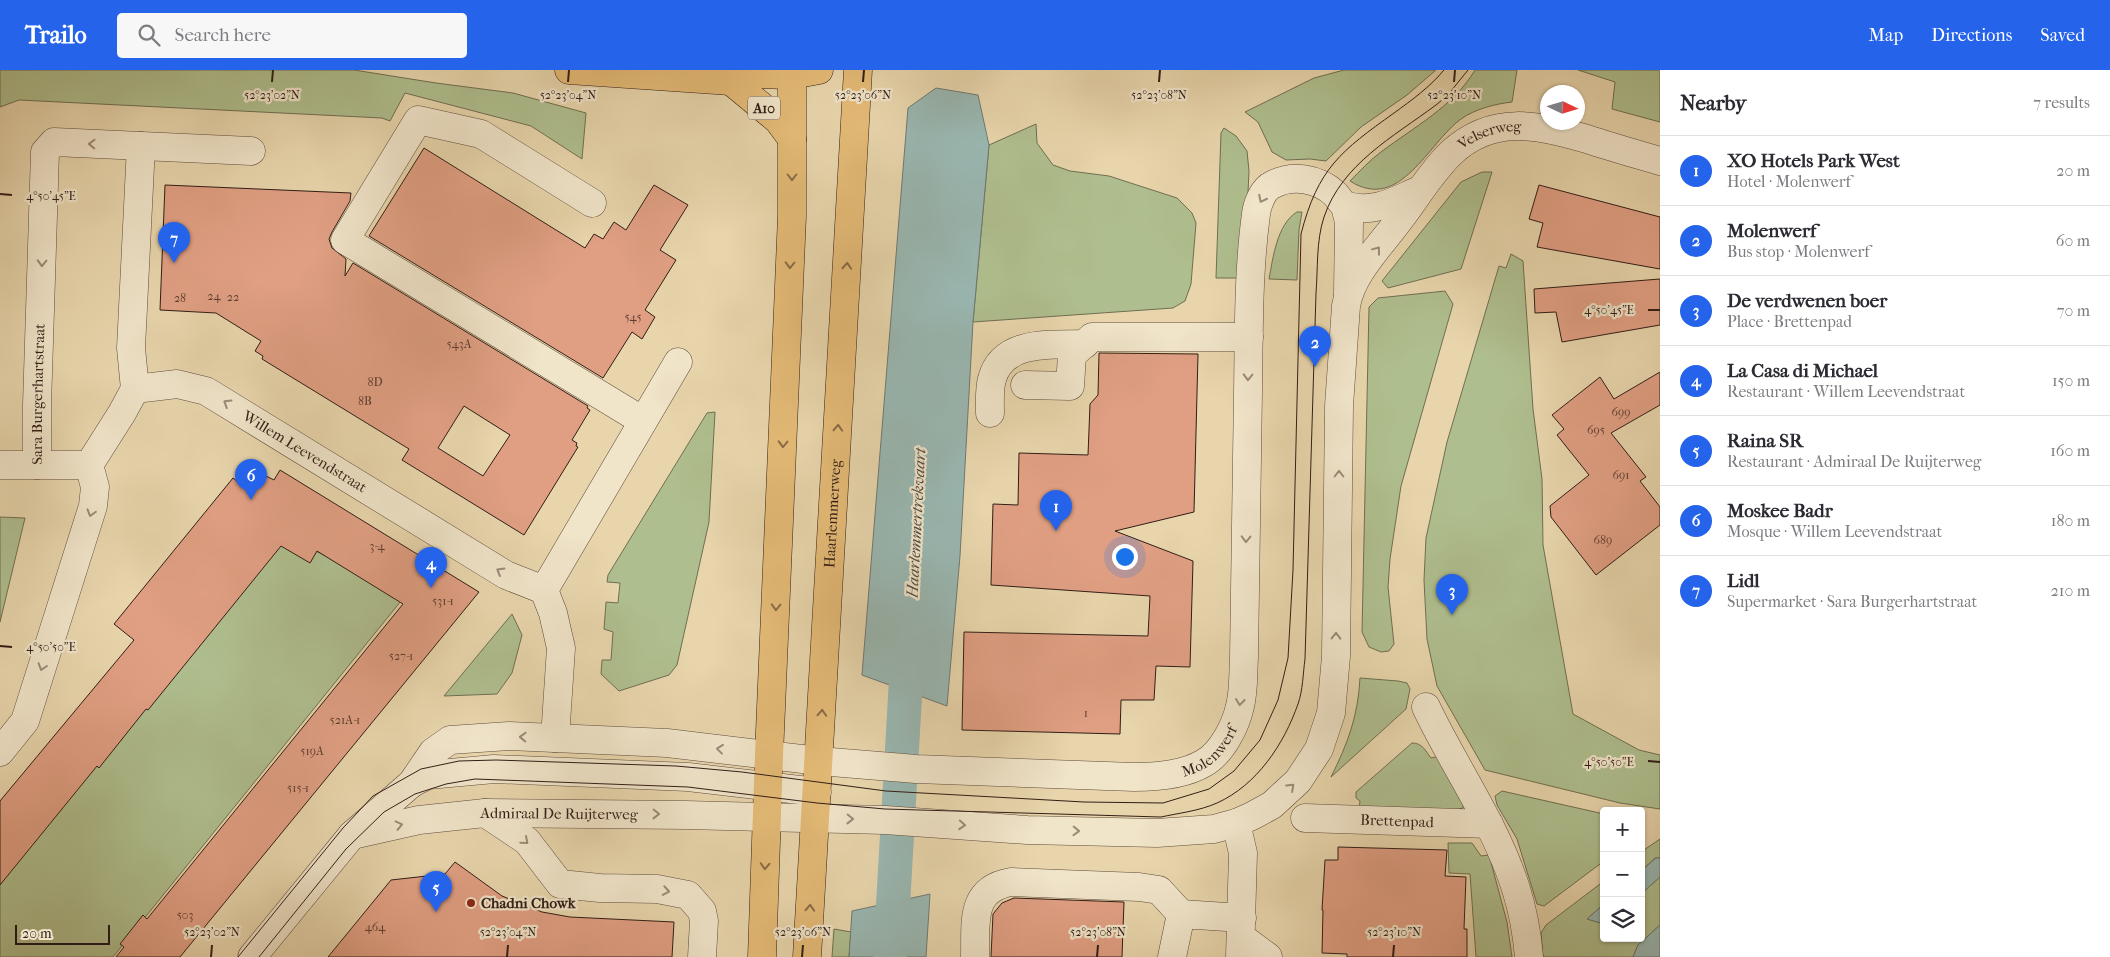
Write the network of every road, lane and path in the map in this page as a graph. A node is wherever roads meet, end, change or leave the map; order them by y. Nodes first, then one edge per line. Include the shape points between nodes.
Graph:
1 (569, 70) edge
2 (819, 70) edge
3 (858, 70) edge
4 (792, 72) edge
5 (732, 81) junction
6 (792, 139) junction
7 (141, 146) junction
8 (251, 151) dead end
9 (1660, 161) edge
10 (1423, 188) junction
11 (592, 203) dead end
12 (1345, 206) junction
13 (1348, 294) junction
14 (1249, 336) junction
15 (1085, 344) junction
16 (678, 362) dead end
17 (1025, 385) dead end
18 (135, 389) junction
19 (990, 414) dead end
20 (643, 421) junction
21 (0, 465) edge
22 (37, 465) junction
23 (89, 465) junction
24 (544, 590) junction
25 (1426, 707) dead end
26 (555, 738) junction
27 (0, 752) edge
28 (769, 755) junction
29 (819, 761) junction
30 (412, 783) junction
31 (768, 786) junction
32 (816, 805) junction
33 (485, 813) junction
34 (767, 817) junction
35 (1305, 818) dead end
36 (1236, 823) junction
37 (1489, 824) junction
38 (352, 835) junction
39 (1181, 914) junction
40 (1241, 937) edge
41 (252, 957) edge
42 (702, 957) edge
43 (762, 957) edge
44 (806, 957) edge
45 (975, 957) edge
46 (1172, 957) edge
47 (1268, 957) edge
48 (1529, 957) edge

1 - 5 main road, A10
2 - 4 main road, A10
29 -> 3 main road, Haarlemmerweg
4 - 5 main road, A10 via 753,74
4 - 6 main road
5 - 6 main road, A10 via 778,120
6 -> 28 main road via 792,226
7 - 8 street, Sara Burgerhartstraat
7 - 18 street via 131,348
7 -> 22 street, Sara Burgerhartstraat via 54,142 45,152
9 - 10 street, Velserweg via 1548,128 1517,125 1494,128 1471,138 1451,154
10 - 12 street via 1382,207 1361,209
13 -> 10 street via 1361,271
11 - 20 street via 481,134 418,120 346,240
12 - 13 street
12 -> 14 street, Molenwerf via 1319,183 1288,178 1270,185 1256,212
36 -> 13 street via 1272,805 1298,781 1319,750 1331,713 1336,656 1339,406
14 - 15 street via 1092,337
14 -> 29 street, Molenwerf via 1241,705 1235,725 1222,746 1205,763 1159,777 916,769
15 - 17 street via 1072,355 1070,386
15 - 19 street via 1029,346 1014,351 998,364 991,380
16 - 20 street
18 - 23 street
24 -> 18 street, Willem Leevendstraat via 506,575 206,391 177,384
20 - 24 street
21 - 22 street
22 - 23 street, Sara Burgerhartstraat
23 -> 27 street via 95,487 94,506 25,722
24 - 26 street via 553,613 560,648
25 - 37 street
28 -> 26 street via 667,743
26 -> 30 street via 509,736 450,740 432,752
28 - 29 street, Molenwerf
28 - 31 main road
29 - 32 main road, Haarlemmerweg
30 - 31 street via 428,775 494,770 688,777
30 - 38 street
31 - 32 street
31 - 34 main road
32 - 34 street, Admiraal De Ruijterweg
32 -> 36 street via 885,820 1027,830 1157,834
44 -> 32 main road, Haarlemmerweg
33 -> 34 street, Admiraal De Ruijterweg
38 -> 33 street, Admiraal De Ruijterweg via 419,820
33 -> 42 street via 527,842 560,884 657,889 688,895 702,911
34 -> 43 main road
35 - 37 street, Brettenpad
36 - 40 street via 1243,853
37 - 48 street via 1516,888
38 - 41 street
39 - 40 street
39 - 45 street via 1159,890 1139,886 1000,884 980,901 976,909
39 - 46 street
40 - 47 street

